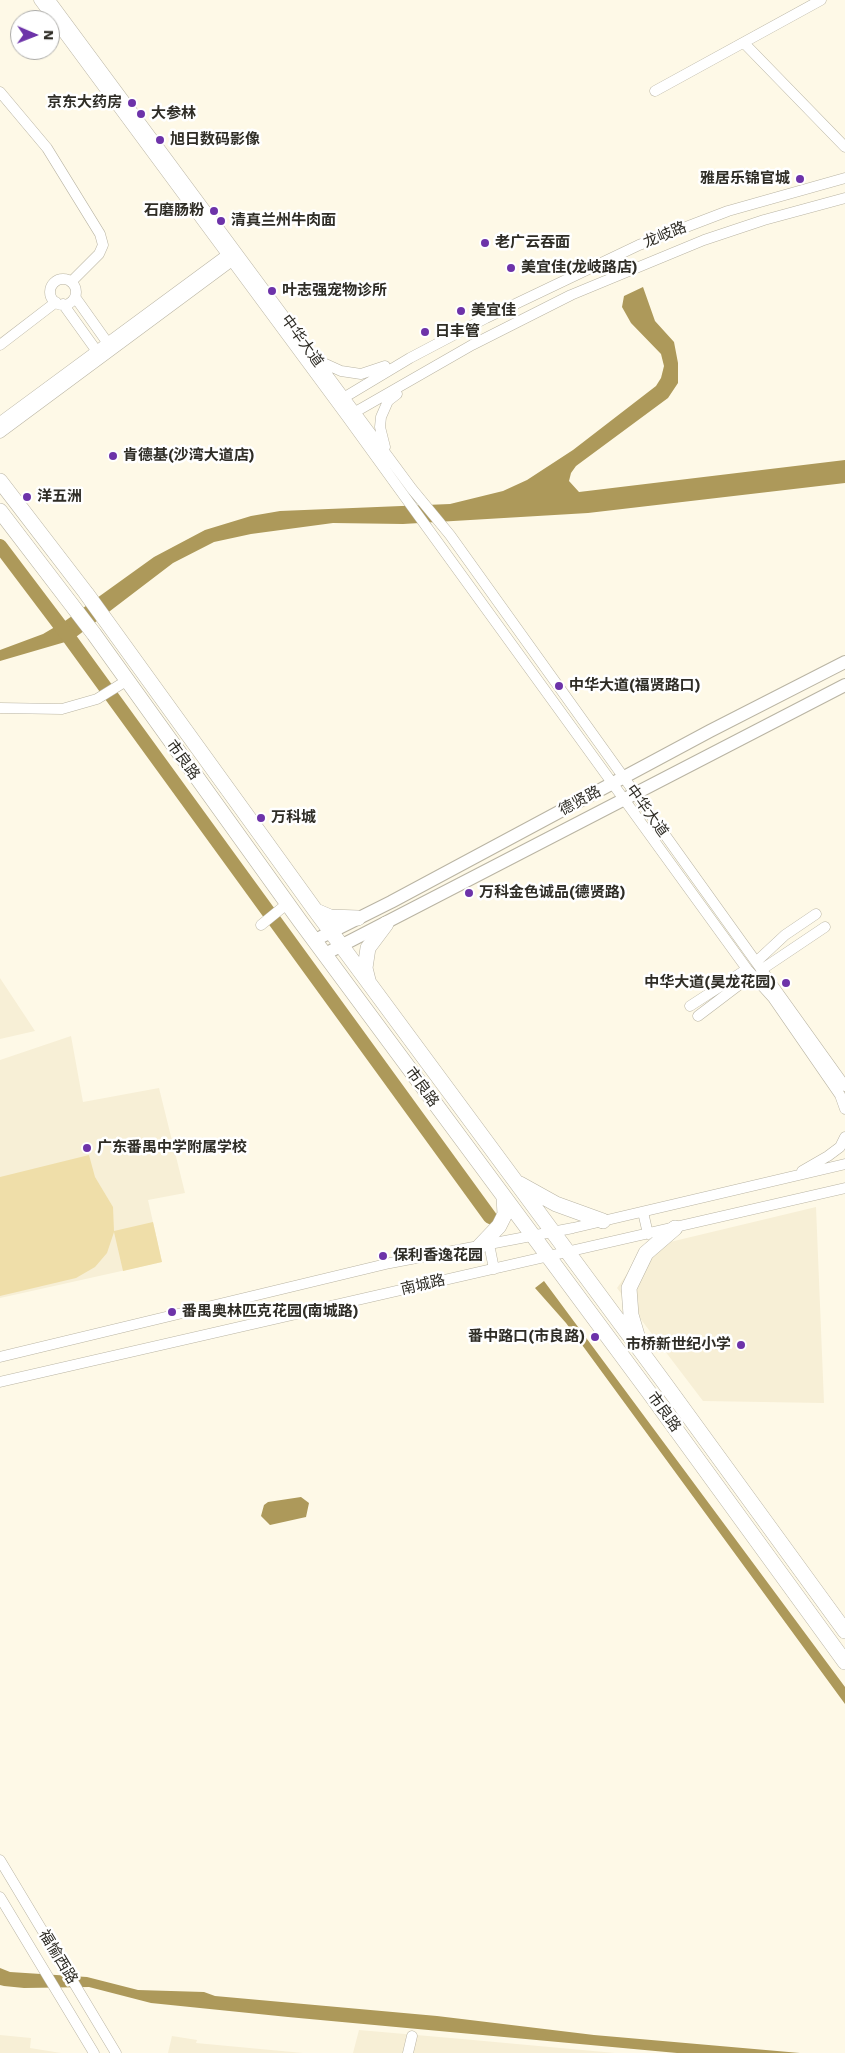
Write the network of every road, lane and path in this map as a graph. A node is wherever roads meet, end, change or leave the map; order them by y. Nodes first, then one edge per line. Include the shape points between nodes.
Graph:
1 (39, 0) edge
2 (50, 0) edge
3 (821, 0) edge
4 (744, 43) junction
5 (655, 91) dead end
6 (0, 92) edge
7 (845, 147) edge
8 (845, 178) edge
9 (845, 198) edge
10 (233, 255) junction
11 (71, 282) junction
12 (74, 297) junction
13 (59, 303) junction
14 (107, 342) junction
15 (0, 345) edge
16 (432, 346) junction
17 (96, 350) junction
18 (316, 360) junction
19 (438, 365) junction
20 (340, 400) junction
21 (351, 415) junction
22 (0, 422) edge
23 (0, 433) edge
24 (387, 456) junction
25 (0, 481) edge
26 (0, 512) edge
27 (845, 662) edge
28 (122, 683) junction
29 (845, 685) edge
30 (0, 708) edge
31 (624, 778) junction
32 (612, 784) junction
33 (630, 797) junction
34 (656, 822) junction
35 (645, 829) junction
36 (285, 906) junction
37 (315, 910) junction
38 (816, 914) dead end
39 (358, 918) junction
40 (386, 924) junction
41 (261, 925) dead end
42 (826, 927) dead end
43 (330, 931) junction
44 (314, 940) junction
45 (341, 945) junction
46 (325, 954) junction
47 (759, 966) junction
48 (749, 972) junction
49 (370, 984) junction
50 (690, 1006) dead end
51 (698, 1016) dead end
52 (843, 1090) edge
53 (845, 1109) edge
54 (845, 1137) edge
55 (845, 1164) edge
56 (793, 1176) junction
57 (516, 1182) junction
58 (845, 1188) edge
59 (504, 1197) junction
60 (643, 1212) junction
61 (603, 1221) junction
62 (675, 1228) junction
63 (553, 1232) junction
64 (648, 1234) junction
65 (533, 1236) junction
66 (484, 1245) junction
67 (568, 1253) junction
68 (548, 1257) junction
69 (494, 1269) junction
70 (643, 1353) junction
71 (0, 1357) edge
72 (0, 1382) edge
73 (845, 1631) edge
74 (845, 1662) edge
75 (0, 1860) edge
76 (0, 1897) edge
77 (412, 2036) dead end
78 (93, 2052) edge
79 (116, 2053) edge
80 (408, 2053) edge

1 - 10 street, 中华大道
2 - 10 street, 中华大道
3 - 4 street
4 - 5 street
4 - 7 street
6 - 11 street via 47,148 100,234 103,245 99,254
8 - 16 street, 龙岐路 via 758,202 661,236 560,281
9 - 19 street, 龙岐路 via 756,223 661,257 571,295
10 - 14 street
10 - 18 street, 中华大道
10 - 20 street, 中华大道
10 - 23 street
11 - 12 street via 76,290
11 - 13 street via 62,279 54,283 50,290
12 - 13 street via 70,302
12 - 14 street
13 - 15 street
13 - 17 street
14 - 17 street
16 - 18 street via 369,373 341,371
16 - 20 street, 龙岐路
17 - 22 street
18 - 20 street, 中华大道
19 - 21 street, 龙岐路
19 - 24 street via 388,401 383,409 380,427
20 - 21 street, 中华大道
21 - 24 street, 中华大道
21 - 32 street, 中华大道 via 396,487
24 - 31 street, 中华大道 via 450,536
25 - 37 highway, 市良路 via 86,593
26 - 28 highway, 市良路 via 94,634
27 - 31 main road, 德贤路
28 - 30 street via 97,699 62,708
28 - 36 highway, 市良路
29 - 33 main road, 德贤路
31 - 32 main road, 德贤路
31 - 33 street, 中华大道
32 - 33 street, 中华大道
32 - 39 main road, 德贤路
33 - 34 street, 中华大道
33 - 35 street, 中华大道
33 - 40 main road, 德贤路
34 - 35 street
34 - 47 street, 中华大道
35 - 48 street, 中华大道
36 - 41 street
36 - 44 highway, 市良路
37 - 39 highway via 330,917
37 - 43 highway, 市良路
38 - 47 street via 785,935
39 - 43 main road, 德贤路
40 - 45 main road, 德贤路
40 - 49 highway via 368,948 365,968
42 - 47 street
43 - 44 main road, 德贤路
43 - 45 highway, 市良路
44 - 46 highway, 市良路
45 - 46 main road, 德贤路
45 - 49 highway, 市良路
46 - 59 highway, 市良路
47 - 52 street, 中华大道
48 - 50 street
48 - 51 street
48 - 52 street, 中华大道 via 773,998
49 - 57 highway, 市良路
52 - 53 street, 中华大道
54 - 56 street via 840,1147
55 - 56 street, 南城路
56 - 60 street, 南城路
57 - 61 highway via 556,1204
57 - 63 highway, 市良路
58 - 62 street, 南城路
59 - 65 highway, 市良路
59 - 66 highway via 504,1214
60 - 61 street, 南城路
60 - 64 street
61 - 63 street, 南城路
62 - 64 street, 南城路
62 - 70 highway via 646,1253 629,1288 631,1315
63 - 65 street, 南城路
63 - 67 highway, 市良路
64 - 67 street, 南城路
65 - 66 street, 南城路
65 - 68 highway, 市良路
66 - 69 street
66 - 71 street, 南城路 via 390,1263
67 - 68 street, 南城路
67 - 70 highway, 市良路
68 - 69 street, 南城路
68 - 74 highway, 市良路
69 - 72 street, 南城路
70 - 73 highway, 市良路
75 - 79 street, 福愉西路
76 - 78 street, 福愉西路
77 - 80 street

